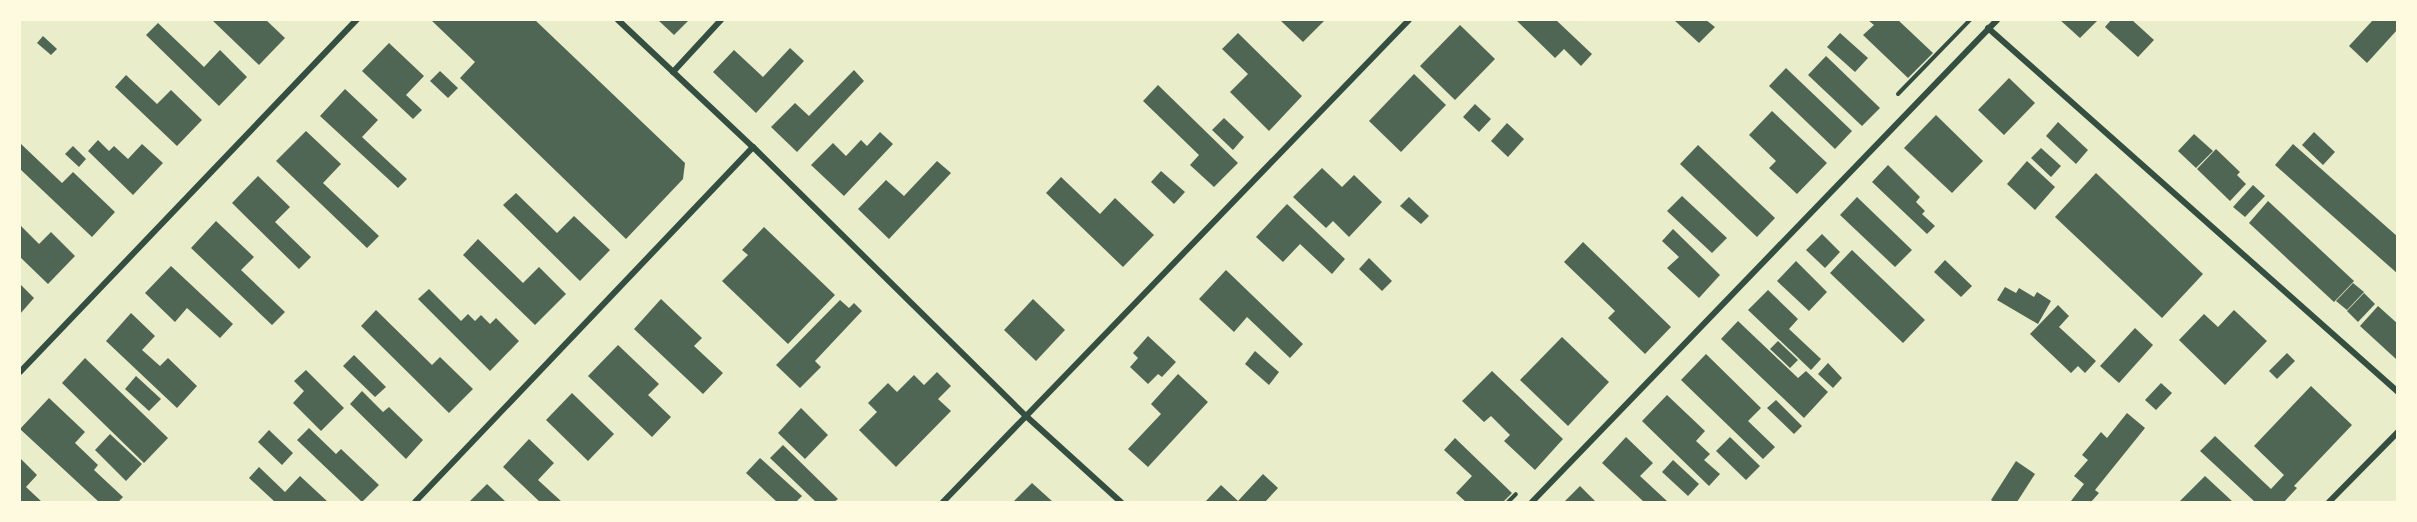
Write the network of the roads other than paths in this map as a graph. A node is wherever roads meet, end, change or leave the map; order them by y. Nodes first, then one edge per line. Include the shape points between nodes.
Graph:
1 (356, 20) edge
2 (618, 20) edge
3 (721, 20) edge
4 (1409, 20) edge
5 (1997, 20) edge
6 (1988, 28) junction
7 (674, 72) junction
8 (753, 147) junction
9 (20, 372) edge
10 (2397, 392) edge
11 (1026, 416) junction
12 (2397, 432) edge
13 (415, 502) edge
14 (943, 502) edge
15 (1121, 502) edge
16 (1532, 502) edge
17 (2329, 502) edge

1 - 9 street
2 - 7 street
3 - 7 street
4 - 11 street
5 - 6 street
6 - 10 street
6 - 16 street
7 - 8 street
8 - 11 street
8 - 13 street
11 - 14 street
11 - 15 street
12 - 17 street

